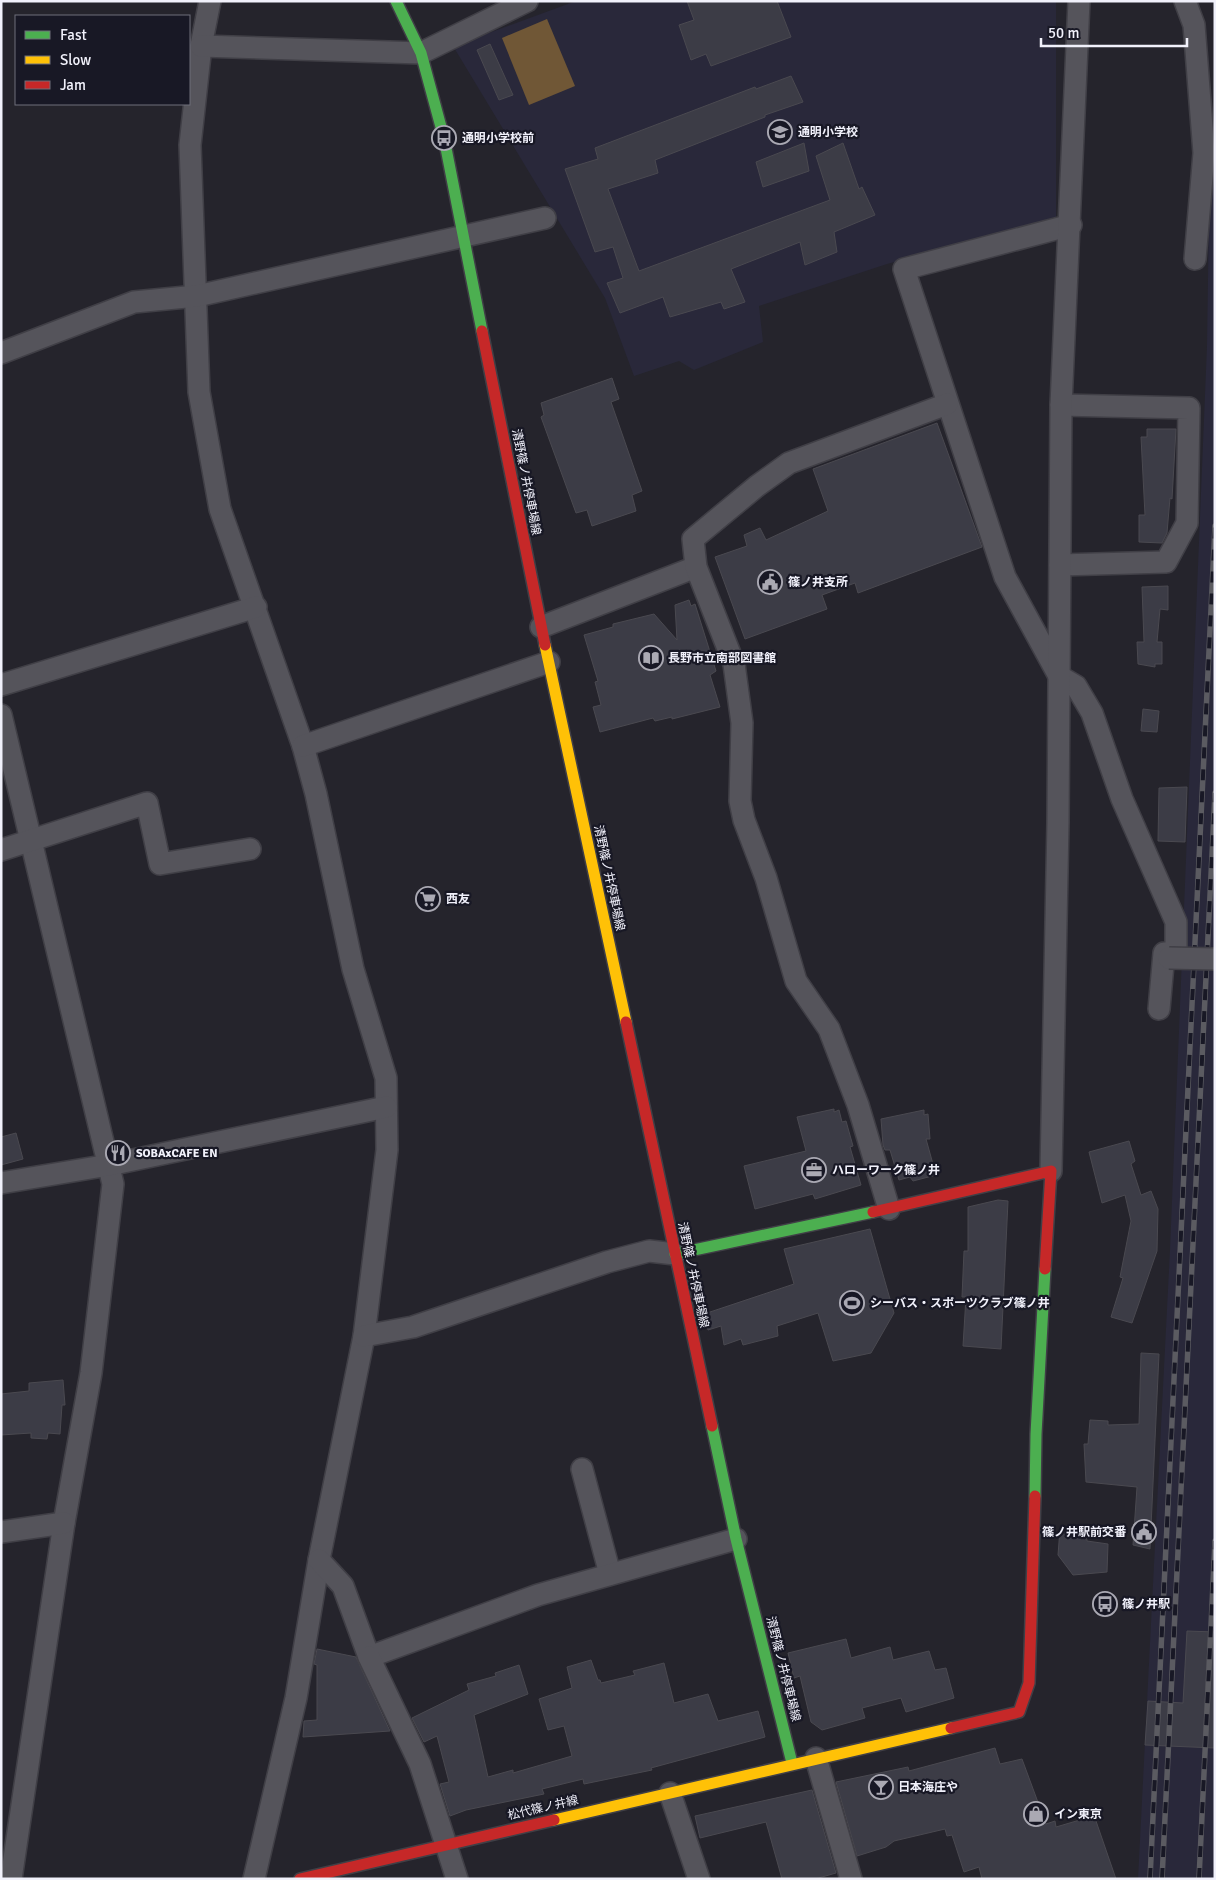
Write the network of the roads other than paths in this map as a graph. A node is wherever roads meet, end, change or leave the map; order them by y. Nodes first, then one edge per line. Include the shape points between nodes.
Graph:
1 (210, 1) edge
2 (396, 1) edge
3 (1080, 1) edge
4 (1186, 1) edge
5 (522, 2) edge
6 (201, 46) junction
7 (420, 53) junction
8 (545, 218) dead end
9 (1071, 225) junction
10 (463, 238) junction
11 (1195, 260) dead end
12 (197, 296) junction
13 (1, 353) edge
14 (947, 404) junction
15 (1061, 405) junction
16 (1060, 565) junction
17 (696, 567) junction
18 (256, 607) junction
19 (541, 627) junction
20 (549, 662) junction
21 (1059, 676) junction
22 (1, 685) edge
23 (1, 715) edge
24 (304, 746) junction
25 (31, 841) junction
26 (250, 848) dead end
27 (1, 850) edge
28 (1169, 958) dead end
29 (1215, 959) edge
30 (1159, 1009) dead end
31 (386, 1107) junction
32 (109, 1165) junction
33 (1051, 1171) junction
34 (1, 1183) edge
35 (890, 1209) junction
36 (675, 1254) junction
37 (364, 1336) junction
38 (582, 1469) dead end
39 (64, 1523) junction
40 (1, 1532) edge
41 (736, 1539) junction
42 (319, 1560) junction
43 (610, 1574) junction
44 (369, 1657) junction
45 (816, 1758) junction
46 (792, 1764) junction
47 (670, 1793) junction
48 (446, 1845) junction
49 (11, 1879) edge
50 (254, 1879) edge
51 (300, 1879) edge
52 (457, 1879) edge
53 (699, 1879) edge
54 (852, 1879) edge

1 - 6 street
2 - 7 main road, 清野篠ノ井停車場線
3 - 9 street
4 - 11 street via 1194,25 1204,154
5 - 7 street
6 - 7 street
6 - 12 street via 190,145
7 - 10 main road, 清野篠ノ井停車場線 via 444,138
8 - 10 street
9 - 14 street via 904,269
9 - 15 street
10 - 12 street
10 - 19 main road, 清野篠ノ井停車場線
12 - 13 street via 134,302
12 - 18 street via 199,392 220,509
14 - 17 street via 789,463 693,539
14 - 21 street via 1005,577
15 - 16 street
15 - 16 street via 1189,408 1187,523 1166,562
16 - 21 street
17 - 19 street
17 - 35 street via 734,664 742,723 740,802 744,820 766,878 796,980 829,1030 858,1105
18 - 22 street
18 - 24 street
19 - 20 main road, 清野篠ノ井停車場線
20 - 24 street
20 - 36 main road, 清野篠ノ井停車場線
21 - 30 street via 1076,686 1092,713 1122,799 1176,922 1176,953 1164,953
21 - 33 street
23 - 25 street
24 - 31 street via 353,969 386,1078
25 - 26 street via 147,803 160,864
25 - 27 street
25 - 32 street
28 - 29 street, bridge
31 - 32 street
31 - 37 street via 387,1150
32 - 34 street
32 - 39 street via 113,1184 91,1372
33 - 35 main road
33 - 45 main road, 松代篠ノ井線 via 1036,1434 1029,1683 1019,1712
35 - 36 main road
36 - 37 street via 649,1251 607,1262 413,1327
36 - 41 main road, 清野篠ノ井停車場線
37 - 42 street
38 - 43 street
39 - 40 street
39 - 49 street
41 - 43 street
41 - 46 main road, 清野篠ノ井停車場線
42 - 44 street via 343,1586
42 - 50 street via 296,1698
43 - 44 street via 538,1594
44 - 48 street via 420,1764
45 - 46 main road, 松代篠ノ井線
45 - 54 street
46 - 47 main road, 松代篠ノ井線
47 - 48 main road, 松代篠ノ井線
47 - 53 street
48 - 51 main road, 松代篠ノ井線
48 - 52 street

